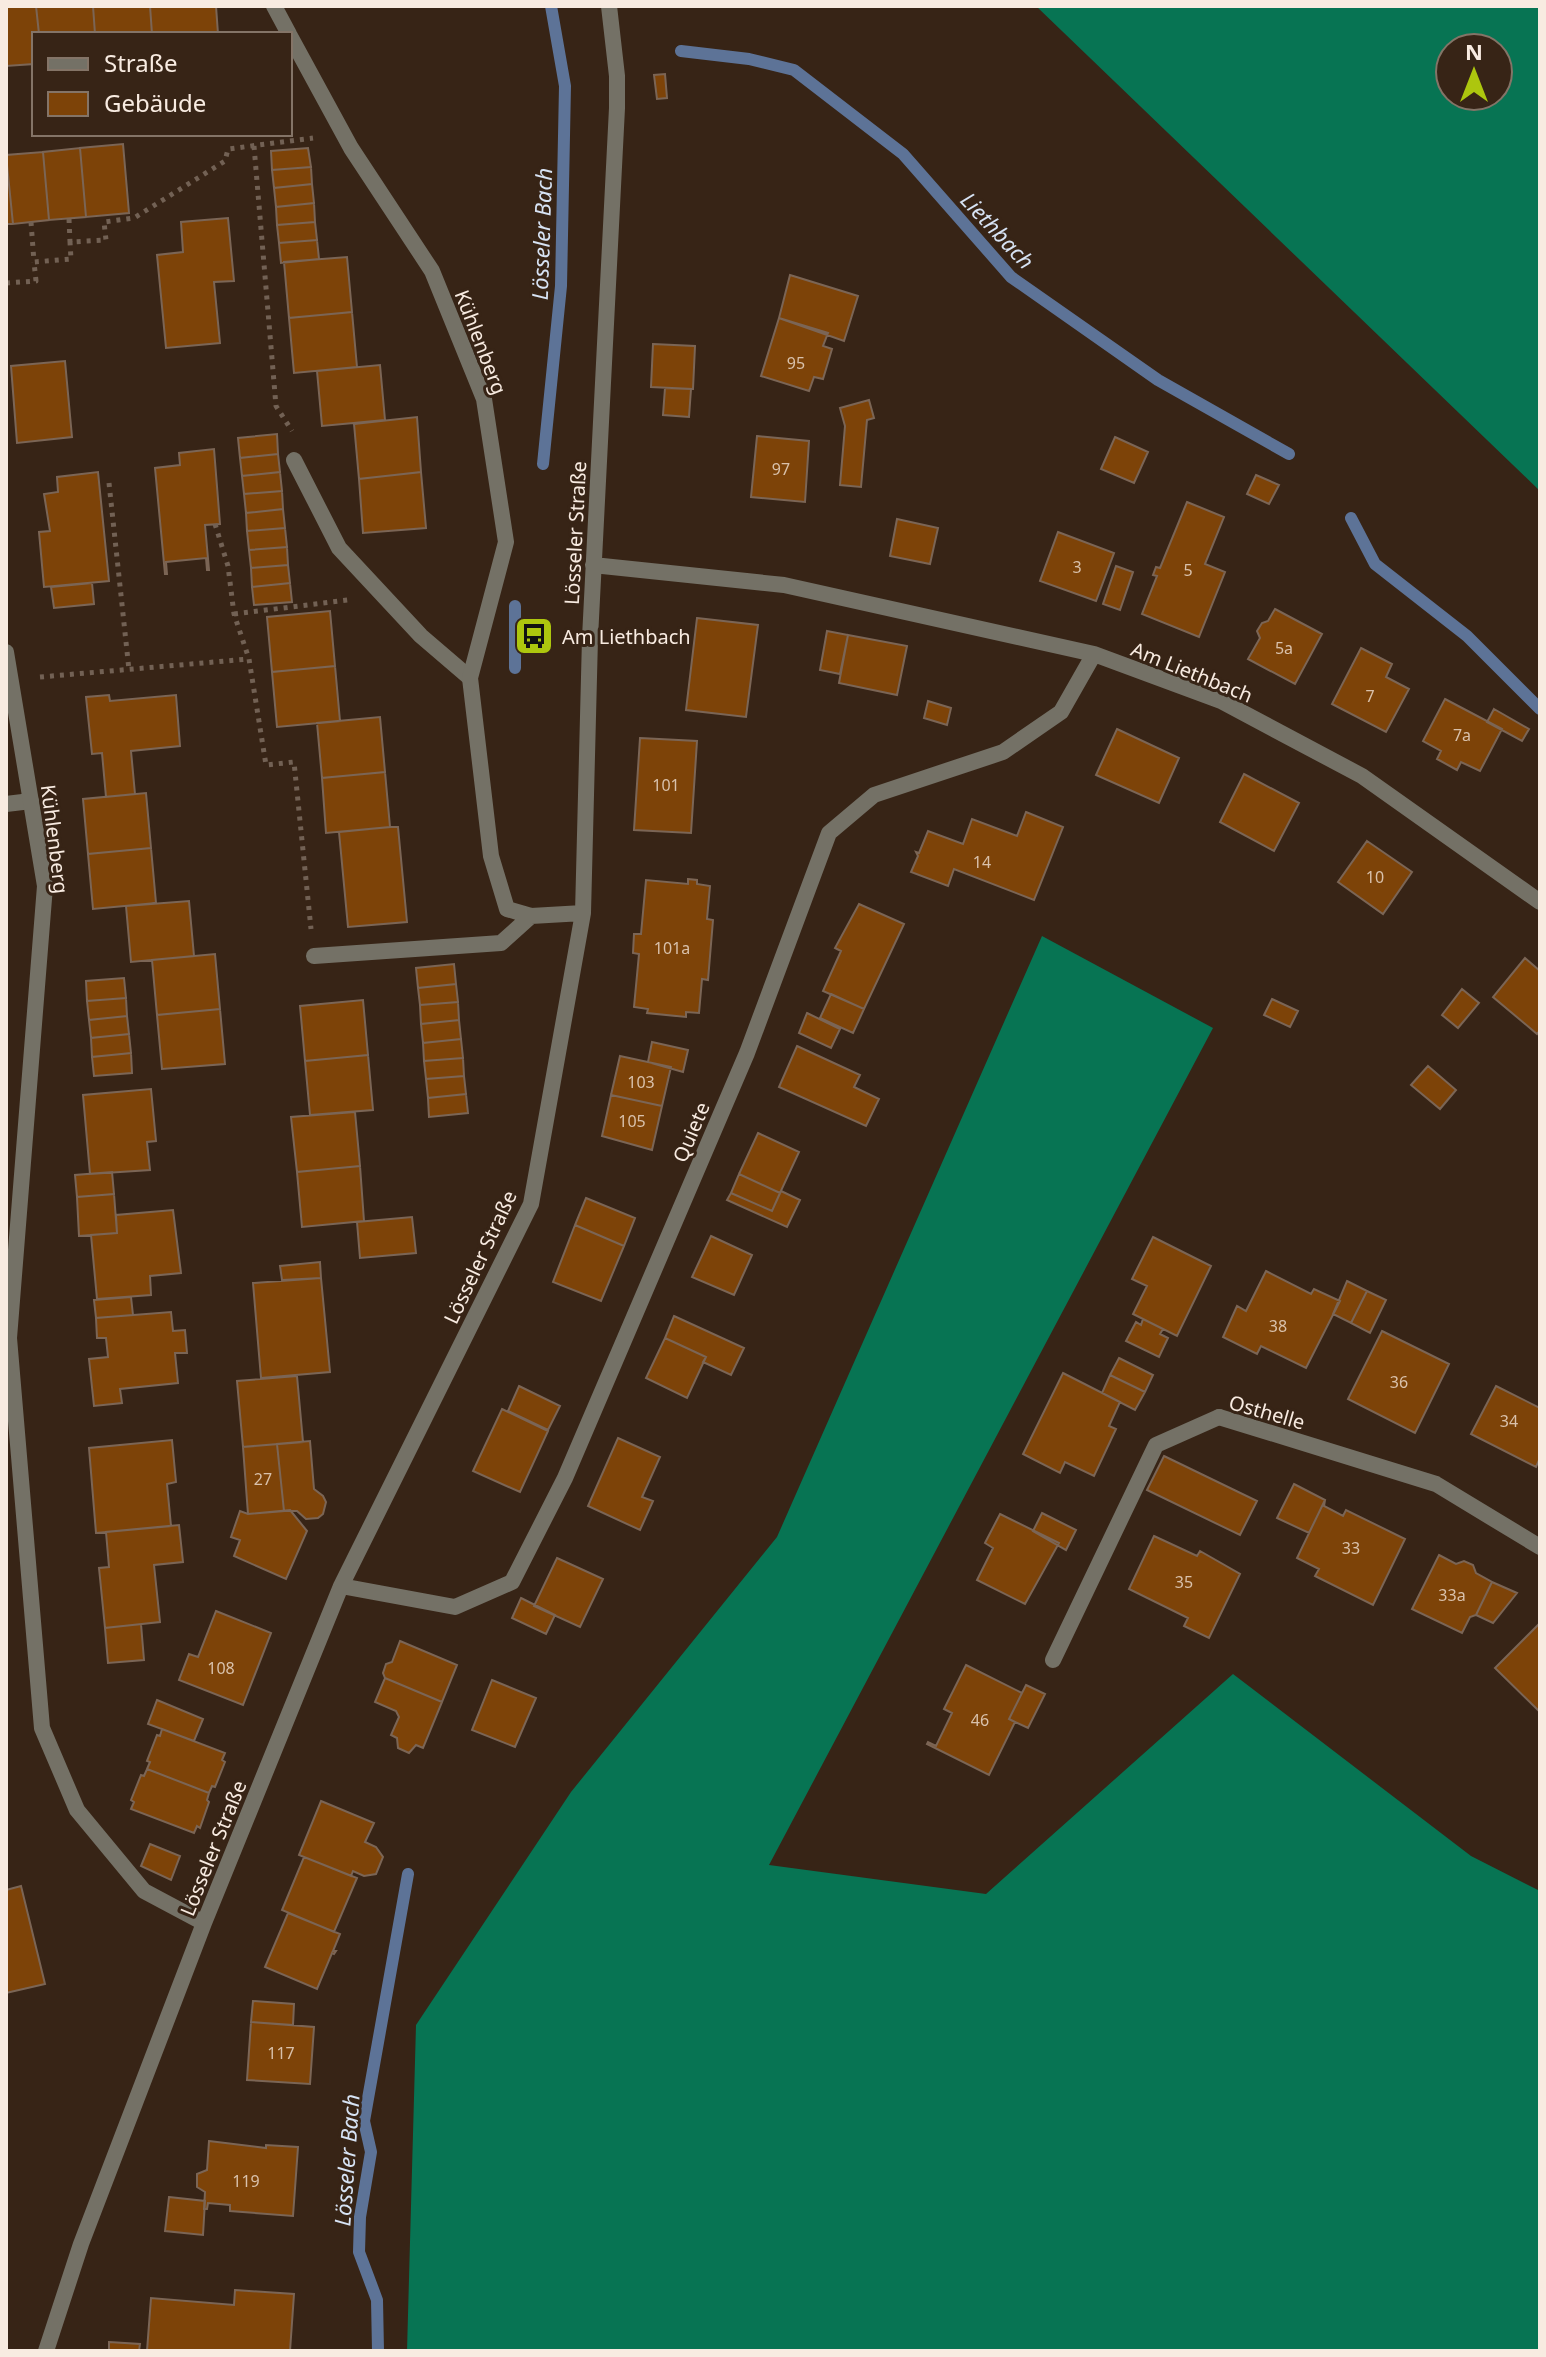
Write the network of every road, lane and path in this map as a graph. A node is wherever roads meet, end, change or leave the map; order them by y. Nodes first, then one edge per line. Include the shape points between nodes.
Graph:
1 (274, 6) edge
2 (609, 6) edge
3 (288, 32) edge
4 (292, 39) edge
5 (343, 135) junction
6 (254, 146) junction
7 (69, 219) dead end
8 (31, 222) dead end
9 (70, 242) junction
10 (34, 262) junction
11 (6, 283) edge
12 (294, 460) joint
13 (109, 483) dead end
14 (215, 524) dead end
15 (593, 565) junction
16 (384, 596) junction
17 (234, 614) junction
18 (6, 652) edge
19 (1094, 654) junction
20 (249, 659) junction
21 (129, 670) junction
22 (470, 678) junction
23 (11, 680) junction
24 (31, 801) junction
25 (6, 804) edge
26 (1540, 902) edge
27 (583, 913) junction
28 (531, 916) junction
29 (314, 956) joint
30 (1540, 1547) edge
31 (341, 1586) junction
32 (1053, 1660) dead end
33 (204, 1923) junction
34 (46, 2351) edge

1 - 3 street, Kühlenberg
2 - 15 street, Lösseler Straße via 617,108
4 - 5 street, Kühlenberg
5 - 6 path
5 - 22 street, Kühlenberg via 432,271 484,399 506,542
6 - 9 path via 228,149 225,161 134,218 104,219 106,240
6 - 12 path via 276,406 292,432
7 - 9 path
8 - 10 path
9 - 10 path via 71,259
10 - 11 path via 36,281
12 - 16 street via 339,548
13 - 21 path
14 - 17 path via 228,566
15 - 19 street, Am Liethbach via 784,585
15 - 27 street, Lösseler Straße
16 - 17 path
16 - 22 street
17 - 20 path
18 - 23 street, Kühlenberg
19 - 26 street, Am Liethbach via 1221,701 1362,776
19 - 31 street, Quiete via 1061,712 1003,752 874,795 829,833 741,1068 565,1478 512,1582 455,1607
20 - 21 path
20 - 29 path via 266,765 294,762
21 - 23 path
22 - 28 street, Kühlenberg via 491,856 507,909
23 - 24 street, Kühlenberg
24 - 25 street
24 - 33 street, Kühlenberg via 45,886 9,1338 42,1728 77,1810 144,1891
27 - 28 street
27 - 31 street, Lösseler Straße via 531,1204
28 - 29 street via 501,943
30 - 32 street, Osthelle via 1436,1484 1219,1417 1156,1445
31 - 33 street, Lösseler Straße
33 - 34 street, Lösseler Straße via 81,2244

